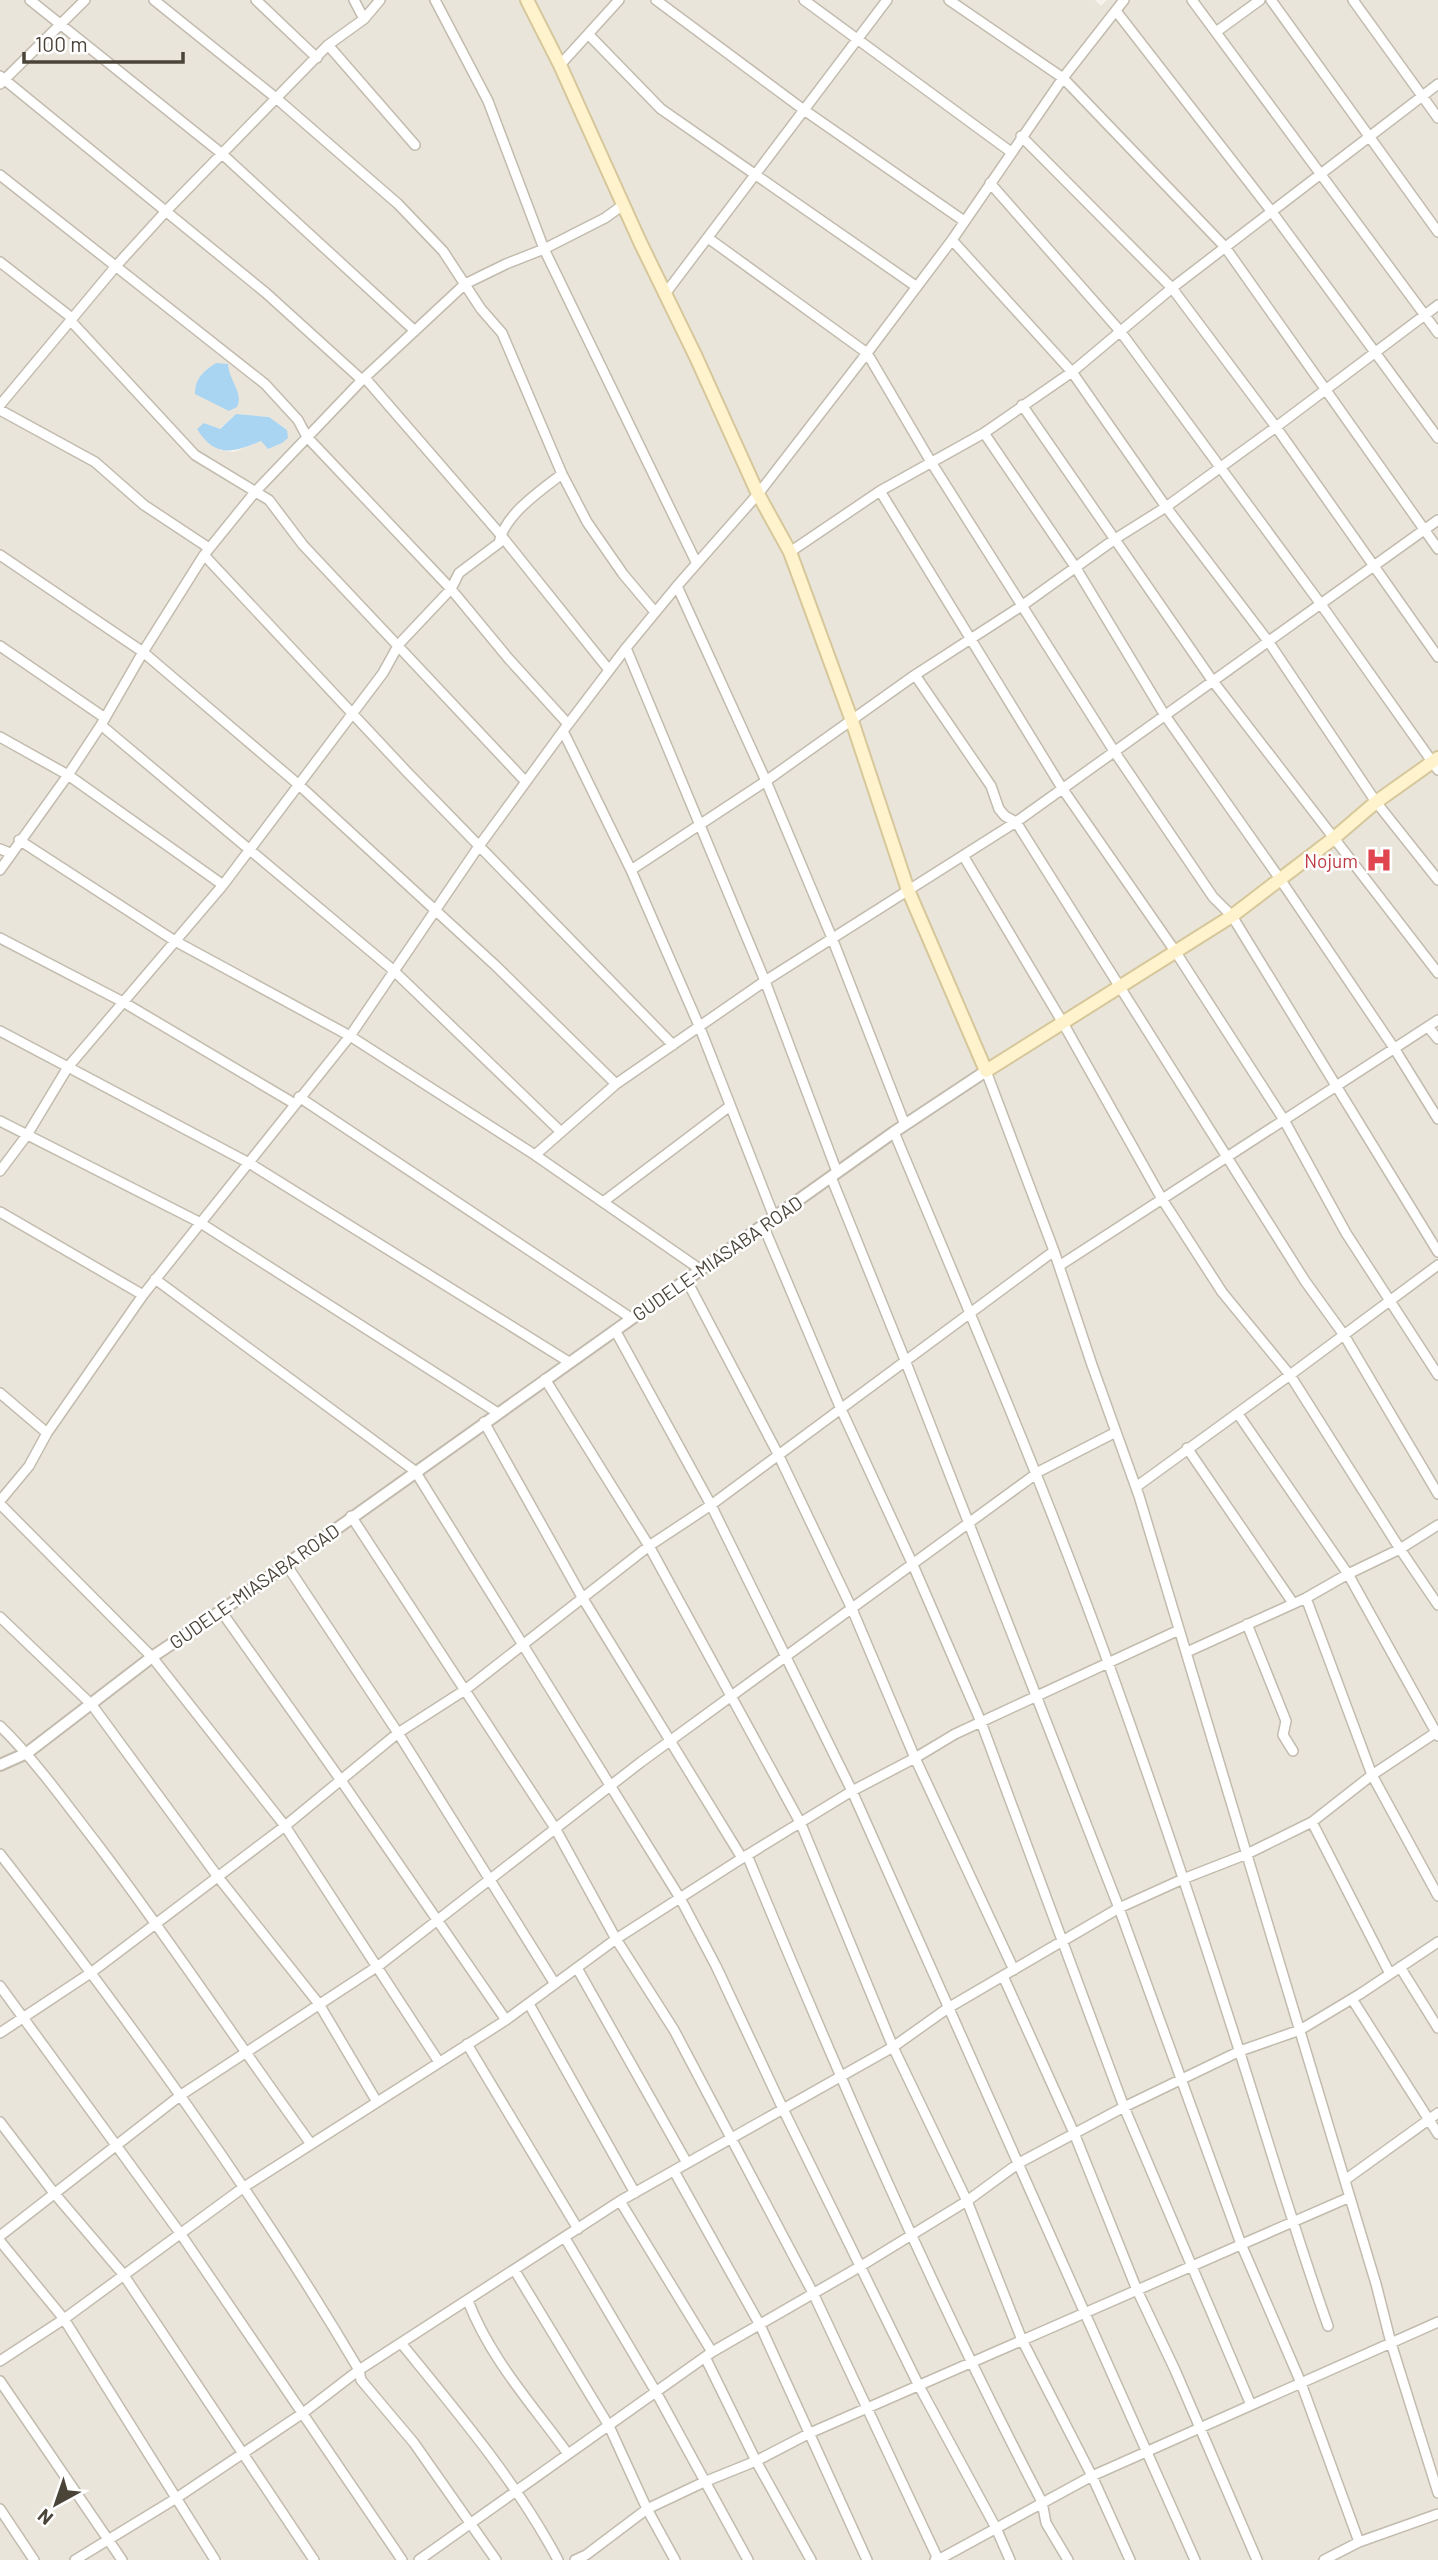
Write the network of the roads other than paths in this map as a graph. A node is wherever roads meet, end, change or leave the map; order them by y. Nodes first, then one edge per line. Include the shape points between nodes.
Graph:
1 (30, 0) edge
2 (85, 0) edge
3 (155, 0) edge
4 (256, 0) edge
5 (354, 0) edge
6 (380, 0) edge
7 (435, 0) edge
8 (527, 0) edge
9 (619, 0) edge
10 (656, 0) edge
11 (804, 0) edge
12 (887, 0) edge
13 (949, 0) edge
14 (1124, 0) edge
15 (1192, 0) edge
16 (1260, 0) edge
17 (1271, 0) edge
18 (1353, 0) edge
19 (1116, 10) junction
20 (364, 19) junction
21 (63, 24) junction
22 (1216, 32) junction
23 (589, 36) junction
24 (858, 39) junction
25 (328, 45) junction
26 (317, 58) junction
27 (560, 65) junction
28 (1063, 78) junction
29 (2, 80) edge
30 (1438, 84) edge
31 (1422, 95) junction
32 (275, 98) junction
33 (804, 110) junction
34 (1438, 118) edge
35 (1021, 136) junction
36 (1371, 136) junction
37 (415, 145) dead end
38 (1011, 152) junction
39 (221, 153) junction
40 (0, 175) edge
41 (755, 175) junction
42 (1322, 175) junction
43 (990, 183) junction
44 (623, 205) junction
45 (167, 210) junction
46 (1272, 212) junction
47 (964, 221) junction
48 (1438, 232) edge
49 (708, 238) junction
50 (951, 240) junction
51 (1225, 247) junction
52 (544, 249) junction
53 (0, 262) edge
54 (116, 266) junction
55 (465, 284) junction
56 (917, 286) junction
57 (1172, 288) junction
58 (665, 294) junction
59 (1438, 304) edge
60 (1424, 314) junction
61 (71, 319) junction
62 (415, 331) junction
63 (1120, 331) junction
64 (1438, 333) edge
65 (867, 353) junction
66 (1375, 353) junction
67 (1072, 372) junction
68 (364, 379) junction
69 (1325, 390) junction
70 (1022, 405) junction
71 (0, 408) edge
72 (1276, 427) junction
73 (984, 433) junction
74 (307, 437) junction
75 (1438, 438) edge
76 (931, 462) junction
77 (1221, 468) junction
78 (562, 474) junction
79 (880, 491) junction
80 (255, 492) junction
81 (758, 494) junction
82 (1166, 506) junction
83 (1438, 520) edge
84 (1424, 530) junction
85 (500, 534) junction
86 (1115, 539) junction
87 (1438, 549) edge
88 (206, 551) junction
89 (790, 552) junction
90 (0, 555) edge
91 (696, 562) junction
92 (1373, 567) junction
93 (1076, 568) junction
94 (677, 586) junction
95 (451, 589) junction
96 (1320, 603) junction
97 (1023, 605) junction
98 (655, 612) junction
99 (972, 638) junction
100 (1268, 641) junction
101 (399, 645) junction
102 (0, 646) edge
103 (626, 648) junction
104 (143, 652) junction
105 (1438, 657) edge
106 (609, 670) junction
107 (915, 676) junction
108 (1212, 680) junction
109 (353, 712) junction
110 (1164, 715) junction
111 (852, 720) junction
112 (103, 722) junction
113 (566, 728) junction
114 (0, 737) edge
115 (1114, 751) junction
116 (1436, 764) edge
117 (68, 775) junction
118 (766, 781) junction
119 (526, 782) junction
120 (299, 785) junction
121 (1062, 788) junction
122 (1376, 802) junction
123 (1016, 822) junction
124 (699, 826) junction
125 (1334, 838) junction
126 (19, 840) junction
127 (479, 846) junction
128 (0, 849) edge
129 (250, 850) junction
130 (10, 853) junction
131 (964, 856) junction
132 (0, 870) edge
133 (631, 870) junction
134 (1280, 879) junction
135 (1438, 880) edge
136 (223, 885) junction
137 (908, 890) junction
138 (435, 910) junction
139 (1232, 916) junction
140 (832, 938) junction
141 (0, 939) edge
142 (174, 941) junction
143 (1175, 951) junction
144 (393, 970) junction
145 (1438, 974) edge
146 (765, 981) junction
147 (1121, 985) junction
148 (123, 1002) junction
149 (1438, 1020) edge
150 (1063, 1023) junction
151 (1428, 1027) junction
152 (700, 1028) junction
153 (0, 1031) edge
154 (350, 1036) junction
155 (1438, 1039) edge
156 (673, 1045) junction
157 (1394, 1048) junction
158 (68, 1066) junction
159 (986, 1071) junction
160 (616, 1084) junction
161 (1335, 1087) junction
162 (297, 1100) junction
163 (730, 1107) junction
164 (1438, 1119) edge
165 (1284, 1120) junction
166 (0, 1121) edge
167 (905, 1125) junction
168 (560, 1131) junction
169 (894, 1132) junction
170 (27, 1135) junction
171 (535, 1155) junction
172 (1226, 1157) junction
173 (249, 1163) junction
174 (0, 1171) edge
175 (834, 1174) junction
176 (1162, 1199) junction
177 (603, 1202) junction
178 (0, 1212) edge
179 (774, 1217) junction
180 (199, 1222) junction
181 (763, 1225) junction
182 (1054, 1251) junction
183 (1438, 1252) edge
184 (1438, 1265) edge
185 (1059, 1266) junction
186 (701, 1270) junction
187 (155, 1279) junction
188 (686, 1279) junction
189 (143, 1295) junction
190 (1391, 1302) junction
191 (970, 1313) junction
192 (631, 1318) junction
193 (615, 1330) junction
194 (1344, 1335) junction
195 (905, 1360) junction
196 (569, 1362) junction
197 (1438, 1375) edge
198 (1290, 1376) junction
199 (545, 1379) junction
200 (0, 1393) edge
201 (840, 1407) junction
202 (498, 1413) junction
203 (1238, 1414) junction
204 (484, 1422) junction
205 (1116, 1432) junction
206 (47, 1433) junction
207 (1187, 1448) junction
208 (778, 1454) junction
209 (415, 1471) junction
210 (1036, 1475) junction
211 (1136, 1486) junction
212 (1438, 1494) edge
213 (0, 1503) edge
214 (711, 1505) junction
215 (351, 1517) junction
216 (969, 1523) junction
217 (1438, 1525) edge
218 (649, 1546) junction
219 (1400, 1549) junction
220 (286, 1564) junction
221 (914, 1565) junction
222 (1348, 1574) junction
223 (582, 1597) junction
224 (1306, 1598) junction
225 (1293, 1603) junction
226 (1438, 1605) edge
227 (852, 1609) junction
228 (220, 1611) junction
229 (0, 1617) edge
230 (1247, 1624) junction
231 (1179, 1630) junction
232 (522, 1647) junction
233 (1187, 1652) junction
234 (786, 1656) junction
235 (152, 1657) junction
236 (1108, 1665) junction
237 (465, 1690) junction
238 (732, 1696) junction
239 (1035, 1697) junction
240 (92, 1706) junction
241 (981, 1722) junction
242 (0, 1726) edge
243 (398, 1733) junction
244 (1437, 1733) edge
245 (670, 1741) junction
246 (1293, 1751) dead end
247 (27, 1752) junction
248 (915, 1758) junction
249 (0, 1765) edge
250 (1372, 1775) junction
251 (340, 1779) junction
252 (612, 1785) junction
253 (852, 1791) junction
254 (1312, 1822) junction
255 (801, 1824) junction
256 (285, 1826) junction
257 (555, 1828) junction
258 (0, 1854) edge
259 (1247, 1854) junction
260 (744, 1857) junction
261 (218, 1877) junction
262 (490, 1878) junction
263 (1182, 1879) junction
264 (1438, 1896) edge
265 (680, 1898) junction
266 (1119, 1908) junction
267 (438, 1919) junction
268 (157, 1923) junction
269 (616, 1939) junction
270 (1064, 1941) junction
271 (1438, 1942) edge
272 (377, 1966) junction
273 (1400, 1967) junction
274 (577, 1968) junction
275 (1014, 1970) junction
276 (92, 1972) junction
277 (1390, 1974) junction
278 (1003, 1976) junction
279 (555, 1984) junction
280 (0, 1986) edge
281 (1352, 1998) junction
282 (319, 2004) junction
283 (529, 2004) junction
284 (948, 2008) junction
285 (23, 2018) junction
286 (506, 2020) junction
287 (1438, 2028) edge
288 (1300, 2030) junction
289 (0, 2033) edge
290 (467, 2044) junction
291 (892, 2047) junction
292 (1240, 2051) junction
293 (245, 2053) junction
294 (439, 2062) junction
295 (839, 2077) junction
296 (1180, 2080) junction
297 (181, 2095) junction
298 (377, 2102) junction
299 (1124, 2107) junction
300 (783, 2109) junction
301 (1434, 2116) edge
302 (0, 2122) edge
303 (1074, 2133) junction
304 (1438, 2134) edge
305 (730, 2139) junction
306 (311, 2144) junction
307 (115, 2146) junction
308 (687, 2163) junction
309 (1018, 2163) junction
310 (674, 2171) junction
311 (1345, 2180) junction
312 (244, 2187) junction
313 (54, 2193) junction
314 (635, 2193) junction
315 (1350, 2197) junction
316 (620, 2201) junction
317 (967, 2201) junction
318 (1292, 2222) junction
319 (578, 2229) junction
320 (180, 2233) junction
321 (912, 2235) junction
322 (565, 2238) junction
323 (0, 2239) edge
324 (1241, 2244) junction
325 (861, 2266) junction
326 (1191, 2266) junction
327 (516, 2271) junction
328 (124, 2274) junction
329 (1137, 2290) junction
330 (813, 2293) junction
331 (468, 2301) junction
332 (1085, 2313) junction
333 (64, 2319) junction
334 (1438, 2322) edge
335 (760, 2325) junction
336 (1328, 2326) dead end
337 (1022, 2340) junction
338 (401, 2343) junction
339 (1391, 2343) junction
340 (709, 2355) junction
341 (0, 2361) edge
342 (971, 2363) junction
343 (359, 2370) junction
344 (0, 2381) edge
345 (1301, 2383) junction
346 (919, 2386) junction
347 (656, 2392) junction
348 (1251, 2405) junction
349 (866, 2409) junction
350 (303, 2413) junction
351 (609, 2426) junction
352 (1199, 2428) junction
353 (810, 2433) junction
354 (1146, 2452) junction
355 (244, 2453) junction
356 (568, 2455) junction
357 (756, 2461) junction
358 (1091, 2476) junction
359 (705, 2482) junction
360 (515, 2492) junction
361 (1438, 2493) edge
362 (175, 2499) junction
363 (1042, 2502) junction
364 (0, 2509) edge
365 (647, 2509) junction
366 (1438, 2514) edge
367 (470, 2524) junction
368 (996, 2528) junction
369 (108, 2539) junction
370 (1359, 2542) junction
371 (34, 2560) edge
372 (75, 2560) edge
373 (122, 2560) edge
374 (215, 2560) edge
375 (313, 2560) edge
376 (402, 2560) edge
377 (419, 2560) edge
378 (496, 2560) edge
379 (558, 2560) edge
380 (575, 2560) edge
381 (675, 2560) edge
382 (748, 2560) edge
383 (811, 2560) edge
384 (867, 2560) edge
385 (937, 2560) edge
386 (1010, 2560) edge
387 (1068, 2560) edge
388 (1130, 2560) edge
389 (1195, 2560) edge
390 (1257, 2560) edge
391 (1324, 2560) edge

1 - 21 street
2 - 21 street
3 - 32 street
4 - 26 street
5 - 20 street
6 - 20 street
7 - 52 street via 488,102
8 - 27 main road
9 - 23 street
10 - 33 street
11 - 24 street
12 - 24 street
13 - 28 street
14 - 19 street
15 - 22 street
16 - 22 street
17 - 36 street
18 - 31 street
19 - 28 street
19 - 46 street
20 - 25 street
21 - 29 street
21 - 39 street
22 - 42 street
23 - 27 street
23 - 41 street via 661,109
24 - 33 street
24 - 38 street
25 - 26 street
25 - 37 street
26 - 32 street
27 - 44 main road
28 - 35 street
28 - 51 street
29 - 45 street
30 - 31 street
31 - 34 street
31 - 36 street
32 - 39 street
32 - 55 street via 398,204 443,251
33 - 41 street
33 - 47 street
35 - 38 street
35 - 57 street
36 - 42 street
36 - 48 street
38 - 43 street
39 - 45 street
39 - 62 street
40 - 54 street
41 - 49 street
41 - 56 street
42 - 46 street
42 - 60 street
43 - 47 street
43 - 63 street
44 - 52 street
44 - 58 main road
45 - 54 street
45 - 68 street
46 - 51 street
46 - 66 street
47 - 50 street
49 - 58 street
49 - 65 street
50 - 56 street
50 - 67 street
51 - 57 street
51 - 69 street
52 - 55 street
52 - 91 street
53 - 61 street
54 - 61 street
54 - 74 street via 265,384 298,420
55 - 62 street
55 - 78 street via 502,333
56 - 65 street
57 - 63 street
57 - 72 street
58 - 81 main road
59 - 60 street
60 - 64 street
60 - 66 street
61 - 71 street
61 - 80 street via 195,455
62 - 68 street
63 - 67 street
63 - 77 street
65 - 76 street
65 - 81 street
66 - 69 street
66 - 75 street
67 - 70 street
67 - 82 street
68 - 74 street
68 - 85 street
69 - 72 street
69 - 84 street
70 - 73 street
70 - 86 street
71 - 88 street via 94,462
72 - 77 street
72 - 92 street
73 - 76 street
73 - 93 street
74 - 80 street
74 - 95 street
76 - 79 street
76 - 97 street
77 - 82 street
77 - 96 street
78 - 85 street via 527,501
78 - 98 street via 587,523
79 - 89 street
79 - 99 street
80 - 88 street
80 - 101 street via 269,500 303,545
81 - 89 main road
81 - 91 street
82 - 86 street
82 - 100 street
83 - 84 street
84 - 87 street
84 - 92 street
85 - 95 street via 499,543 459,573
85 - 106 street
86 - 93 street
86 - 108 street
88 - 104 street
88 - 109 street
89 - 111 main road
90 - 104 street
91 - 94 street
92 - 96 street
92 - 105 street
93 - 97 street
93 - 110 street
94 - 98 street
94 - 118 street
95 - 101 street
95 - 113 street
96 - 100 street
96 - 116 street
97 - 99 street
97 - 115 street
98 - 103 street
99 - 107 street
99 - 121 street
100 - 108 street
100 - 122 street
101 - 109 street
101 - 119 street
102 - 112 street
103 - 106 street
103 - 124 street
104 - 112 street
104 - 120 street
106 - 113 street
107 - 111 street
107 - 123 street via 991,786 999,809
108 - 110 street
108 - 125 street
109 - 120 street
109 - 127 street
110 - 115 street
110 - 134 street
111 - 118 street
111 - 137 main road
112 - 117 street
112 - 129 street
113 - 119 street
113 - 133 street
114 - 117 street
115 - 121 street
115 - 139 street via 1213,897
116 - 122 main road, GUDELE-MIASABA ROAD
117 - 126 street
117 - 136 street
118 - 124 street
118 - 140 street
119 - 127 street
120 - 129 street
120 - 138 street
121 - 123 street
121 - 143 street
122 - 125 main road, GUDELE-MIASABA ROAD
122 - 135 street
123 - 131 street
123 - 147 street
124 - 133 street
124 - 146 street
125 - 134 main road, GUDELE-MIASABA ROAD
125 - 145 street
126 - 130 street
126 - 142 street
127 - 138 street
127 - 156 street
128 - 130 street
129 - 136 street
129 - 144 street
130 - 132 street
131 - 137 street
131 - 150 street
133 - 152 street
134 - 139 main road, GUDELE-MIASABA ROAD
134 - 157 street
136 - 142 street
137 - 140 street
137 - 159 main road
138 - 144 street
138 - 160 street
139 - 143 main road, GUDELE-MIASABA ROAD
139 - 161 street
140 - 146 street
140 - 167 street
141 - 148 street
142 - 148 street
142 - 154 street
143 - 147 main road, GUDELE-MIASABA ROAD
143 - 165 street
144 - 154 street
144 - 168 street
146 - 152 street
146 - 175 street
147 - 150 main road, GUDELE-MIASABA ROAD
147 - 172 street
148 - 158 street
148 - 162 street
149 - 151 street
150 - 159 main road, GUDELE-MIASABA ROAD
150 - 176 street
151 - 155 street
151 - 157 street
152 - 156 street
152 - 163 street
153 - 158 street
154 - 162 street
154 - 171 street
156 - 160 street
157 - 161 street
157 - 164 street
158 - 170 street
158 - 173 street
159 - 167 street, GUDELE-MIASABA ROAD
159 - 182 street
160 - 168 street
161 - 165 street
161 - 183 street
162 - 173 street
162 - 192 street
163 - 177 street
163 - 179 street
165 - 172 street
165 - 190 street via 1346,1233
166 - 170 street
167 - 169 street, GUDELE-MIASABA ROAD
168 - 171 street
169 - 175 street, GUDELE-MIASABA ROAD
169 - 191 street
170 - 174 street
170 - 180 street
171 - 177 street
172 - 176 street
172 - 194 street
173 - 180 street
173 - 196 street
175 - 179 street, GUDELE-MIASABA ROAD
175 - 195 street
176 - 185 street
176 - 198 street via 1222,1292
177 - 186 street
178 - 189 street
179 - 181 street, GUDELE-MIASABA ROAD
180 - 187 street
180 - 202 street
181 - 186 street, GUDELE-MIASABA ROAD
181 - 201 street
182 - 185 street
182 - 191 street
184 - 190 street
185 - 205 street
186 - 188 street, GUDELE-MIASABA ROAD
187 - 189 street
187 - 209 street
188 - 192 street, GUDELE-MIASABA ROAD
188 - 208 street
189 - 206 street
190 - 194 street
190 - 197 street
191 - 195 street
191 - 210 street
192 - 193 street, GUDELE-MIASABA ROAD
193 - 196 street, GUDELE-MIASABA ROAD
193 - 214 street
194 - 198 street
194 - 212 street
195 - 201 street
195 - 216 street
196 - 199 street, GUDELE-MIASABA ROAD
198 - 203 street
198 - 219 street
199 - 202 street, GUDELE-MIASABA ROAD
199 - 218 street
200 - 206 street
201 - 208 street
201 - 221 street
202 - 204 street, GUDELE-MIASABA ROAD
203 - 207 street
203 - 222 street
204 - 209 street, GUDELE-MIASABA ROAD
204 - 223 street
205 - 210 street
205 - 211 street
206 - 213 street
207 - 211 street
207 - 225 street
208 - 214 street
208 - 227 street
209 - 215 street, GUDELE-MIASABA ROAD
209 - 232 street
210 - 216 street
210 - 236 street
211 - 231 street
213 - 235 street
214 - 218 street
214 - 234 street
215 - 220 street, GUDELE-MIASABA ROAD
215 - 237 street
216 - 221 street
216 - 239 street
217 - 219 street
218 - 223 street
218 - 238 street
219 - 222 street
219 - 226 street
220 - 228 street, GUDELE-MIASABA ROAD
220 - 243 street
221 - 227 street
221 - 241 street
222 - 224 street
222 - 244 street
223 - 232 street
223 - 245 street
224 - 225 street
224 - 250 street
225 - 230 street
227 - 234 street
227 - 248 street
228 - 235 street, GUDELE-MIASABA ROAD
228 - 251 street
229 - 240 street
230 - 233 street
230 - 246 street via 1286,1721 1283,1735
231 - 233 street
231 - 236 street
232 - 237 street
232 - 252 street
233 - 259 street
234 - 238 street
234 - 253 street
235 - 240 street, GUDELE-MIASABA ROAD
235 - 256 street
236 - 239 street
236 - 263 street
237 - 243 street
237 - 257 street
238 - 245 street
238 - 255 street
239 - 241 street
239 - 266 street
240 - 247 street, GUDELE-MIASABA ROAD
240 - 261 street
241 - 248 street
241 - 270 street
242 - 247 street
243 - 251 street
243 - 262 street
244 - 250 street
245 - 252 street
245 - 260 street
247 - 249 street, GUDELE-MIASABA ROAD
247 - 268 street
248 - 253 street
248 - 275 street
250 - 254 street
250 - 264 street
251 - 256 street
251 - 267 street
252 - 257 street
252 - 265 street
253 - 255 street
253 - 284 street
254 - 259 street
254 - 277 street
255 - 260 street
255 - 291 street
256 - 261 street
256 - 272 street
257 - 262 street
257 - 269 street
258 - 276 street
259 - 263 street
259 - 288 street
260 - 265 street
260 - 295 street
261 - 268 street
261 - 282 street
262 - 267 street
262 - 279 street
263 - 266 street
263 - 292 street
265 - 269 street
265 - 300 street
266 - 270 street
266 - 296 street
267 - 272 street
267 - 286 street
268 - 276 street
268 - 293 street
269 - 274 street
269 - 305 street via 674,2030
270 - 275 street
270 - 299 street
271 - 273 street
272 - 282 street
272 - 294 street
273 - 277 street
273 - 287 street
274 - 279 street
274 - 308 street
275 - 278 street
276 - 285 street
276 - 297 street
277 - 281 street
278 - 284 street
278 - 303 street
279 - 283 street
280 - 285 street
281 - 288 street
281 - 301 street
282 - 293 street
282 - 298 street
283 - 286 street
283 - 314 street
284 - 291 street
284 - 309 street
285 - 289 street
285 - 307 street
286 - 290 street
288 - 292 street
288 - 311 street
290 - 294 street
290 - 319 street
291 - 295 street
291 - 317 street
292 - 296 street
292 - 318 street
293 - 297 street
293 - 306 street
294 - 298 street
295 - 300 street
295 - 321 street
296 - 299 street
296 - 324 street
297 - 307 street
297 - 312 street
298 - 306 street
299 - 303 street
299 - 326 street
300 - 305 street
300 - 325 street
301 - 304 street
301 - 311 street
302 - 313 street
303 - 309 street
303 - 329 street
305 - 308 street
305 - 330 street
306 - 312 street
307 - 313 street
307 - 320 street
308 - 310 street
309 - 317 street
309 - 332 street
310 - 314 street
310 - 335 street
311 - 315 street
312 - 320 street
312 - 343 street via 306,2279
313 - 323 street
313 - 328 street
314 - 316 street
315 - 318 street
315 - 339 street
316 - 319 street
316 - 340 street
317 - 321 street
317 - 337 street
318 - 324 street
318 - 336 street
319 - 322 street
320 - 328 street
320 - 350 street
321 - 325 street
321 - 342 street
322 - 327 street
322 - 347 street
323 - 333 street
324 - 326 street
324 - 345 street
325 - 330 street
325 - 346 street
326 - 329 street
326 - 348 street
327 - 331 street
327 - 351 street
328 - 333 street
328 - 355 street
329 - 332 street
329 - 352 street
330 - 335 street
330 - 349 street
331 - 338 street
331 - 356 street via 479,2330 507,2375
332 - 337 street
332 - 354 street
333 - 341 street
333 - 362 street
334 - 339 street
335 - 340 street
335 - 353 street
337 - 342 street
337 - 358 street
338 - 343 street
338 - 360 street
339 - 345 street
339 - 361 street
340 - 347 street
340 - 357 street
342 - 346 street
342 - 363 street
343 - 350 street
343 - 367 street via 361,2380 414,2443
344 - 369 street
345 - 348 street
345 - 370 street
346 - 349 street
346 - 368 street
347 - 351 street
347 - 359 street
348 - 352 street
349 - 353 street
349 - 385 street
350 - 355 street
350 - 376 street
351 - 356 street
351 - 365 street
352 - 354 street
352 - 390 street
353 - 357 street
353 - 384 street
354 - 358 street
354 - 389 street
355 - 362 street
355 - 375 street
356 - 360 street
357 - 359 street
357 - 383 street
358 - 363 street
358 - 388 street
359 - 365 street
359 - 382 street
360 - 367 street
360 - 379 street
362 - 369 street
362 - 374 street
363 - 368 street
363 - 387 street via 1046,2523
364 - 371 street
365 - 380 street
365 - 381 street
366 - 370 street
367 - 377 street
367 - 378 street
368 - 385 street
368 - 386 street
369 - 372 street
369 - 373 street
370 - 391 street

